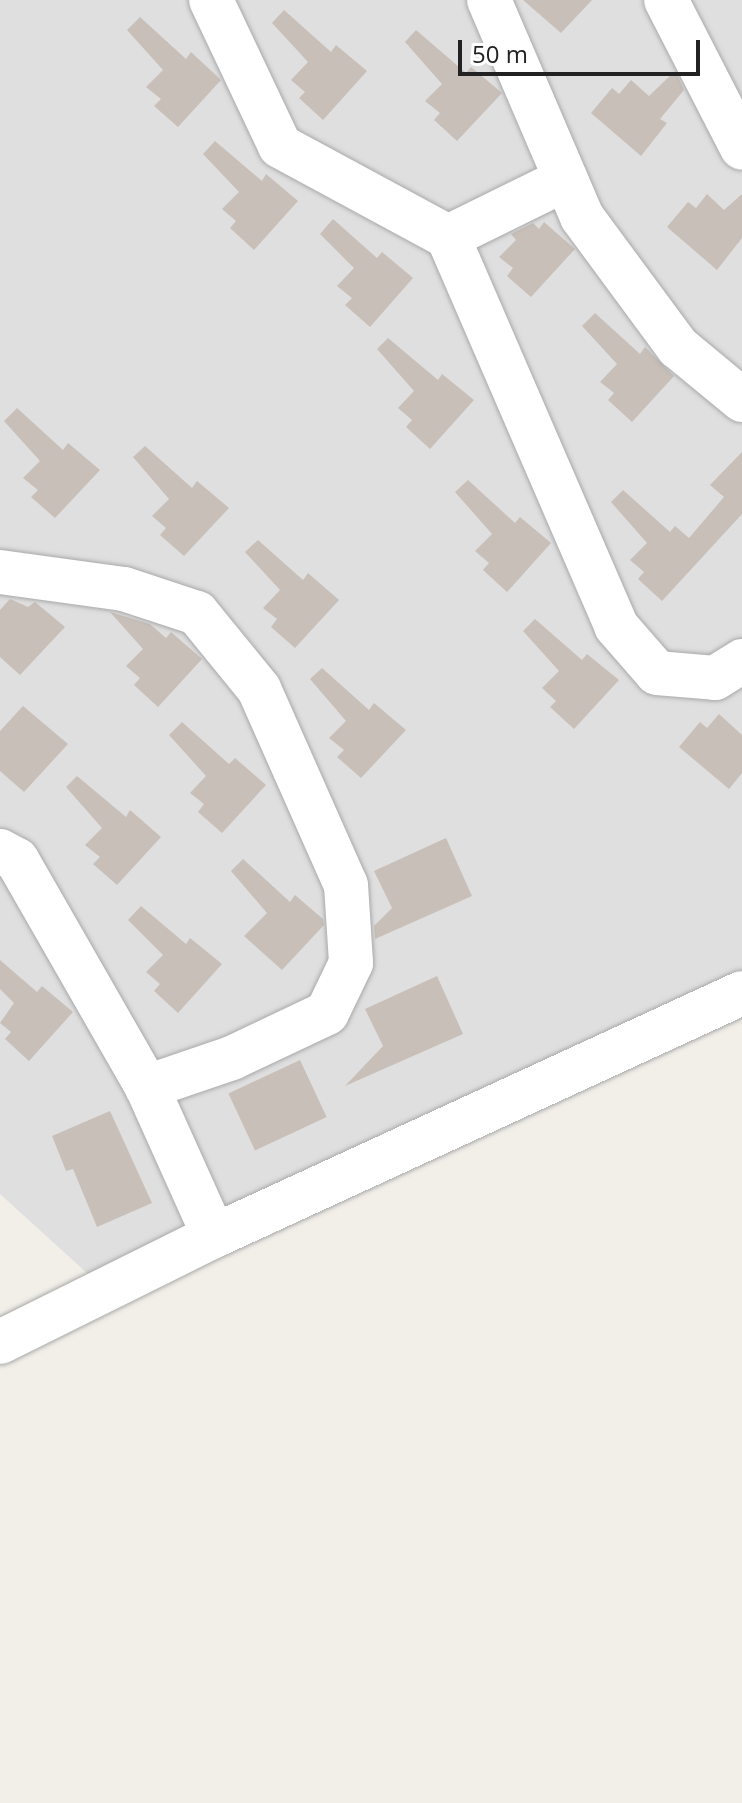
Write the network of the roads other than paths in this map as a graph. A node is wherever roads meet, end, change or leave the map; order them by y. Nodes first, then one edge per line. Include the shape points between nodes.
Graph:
1 (211, 0) edge
2 (489, 0) edge
3 (666, 0) edge
4 (742, 148) edge
5 (566, 179) junction
6 (448, 237) junction
7 (742, 400) edge
8 (0, 572) edge
9 (742, 661) edge
10 (0, 851) edge
11 (742, 993) edge
12 (147, 1087) junction
13 (214, 1236) junction
14 (0, 1342) edge

1 - 6 street via 280,146
2 - 5 street
3 - 4 street
5 - 6 street
5 - 7 street via 582,217 678,347
6 - 9 street via 616,626 657,673 715,678
8 - 12 street via 124,589 197,613 259,689 346,885 351,963 327,1013 232,1058
10 - 12 street via 17,860
11 - 13 street
12 - 13 street
13 - 14 street

